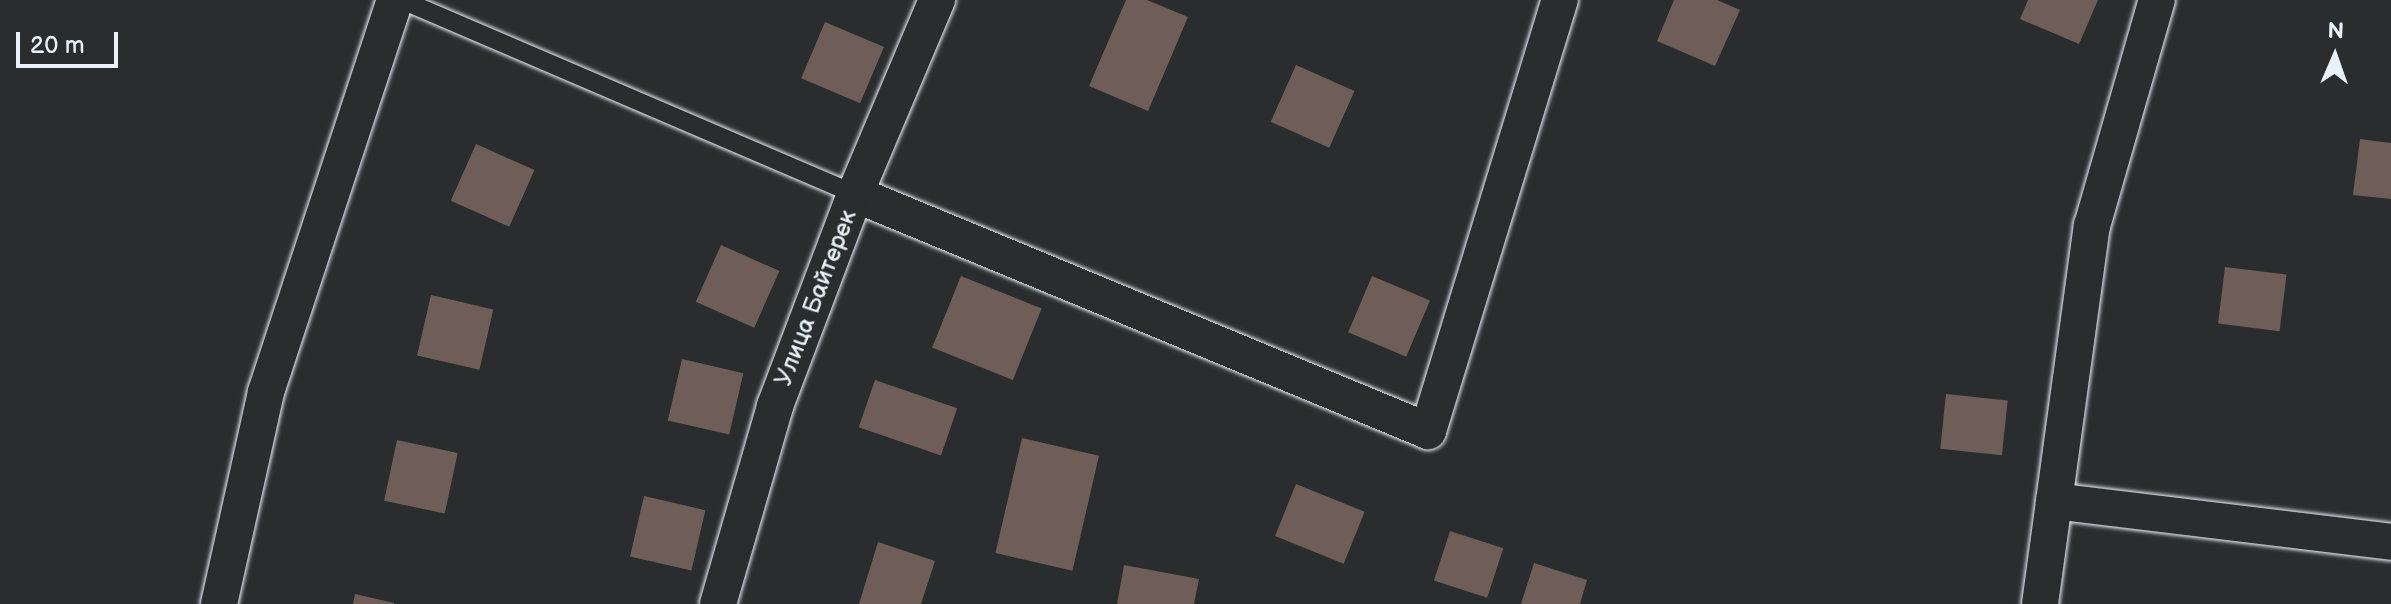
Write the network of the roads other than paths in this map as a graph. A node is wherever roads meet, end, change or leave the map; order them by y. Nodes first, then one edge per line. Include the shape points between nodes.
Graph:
1 (395, 0) edge
2 (402, 0) edge
3 (937, 0) edge
4 (1560, 0) edge
5 (2157, 0) edge
6 (855, 194) junction
7 (2054, 501) junction
8 (2391, 542) edge
9 (219, 604) edge
10 (718, 604) edge
11 (2040, 604) edge

1 - 9 street via 266,392
2 - 6 lane
3 - 6 street, Улица Байтерек
4 - 6 street via 1428,431
5 - 7 street via 2092,226
6 - 10 street, Улица Байтерек via 775,406
7 - 8 street
7 - 11 street

